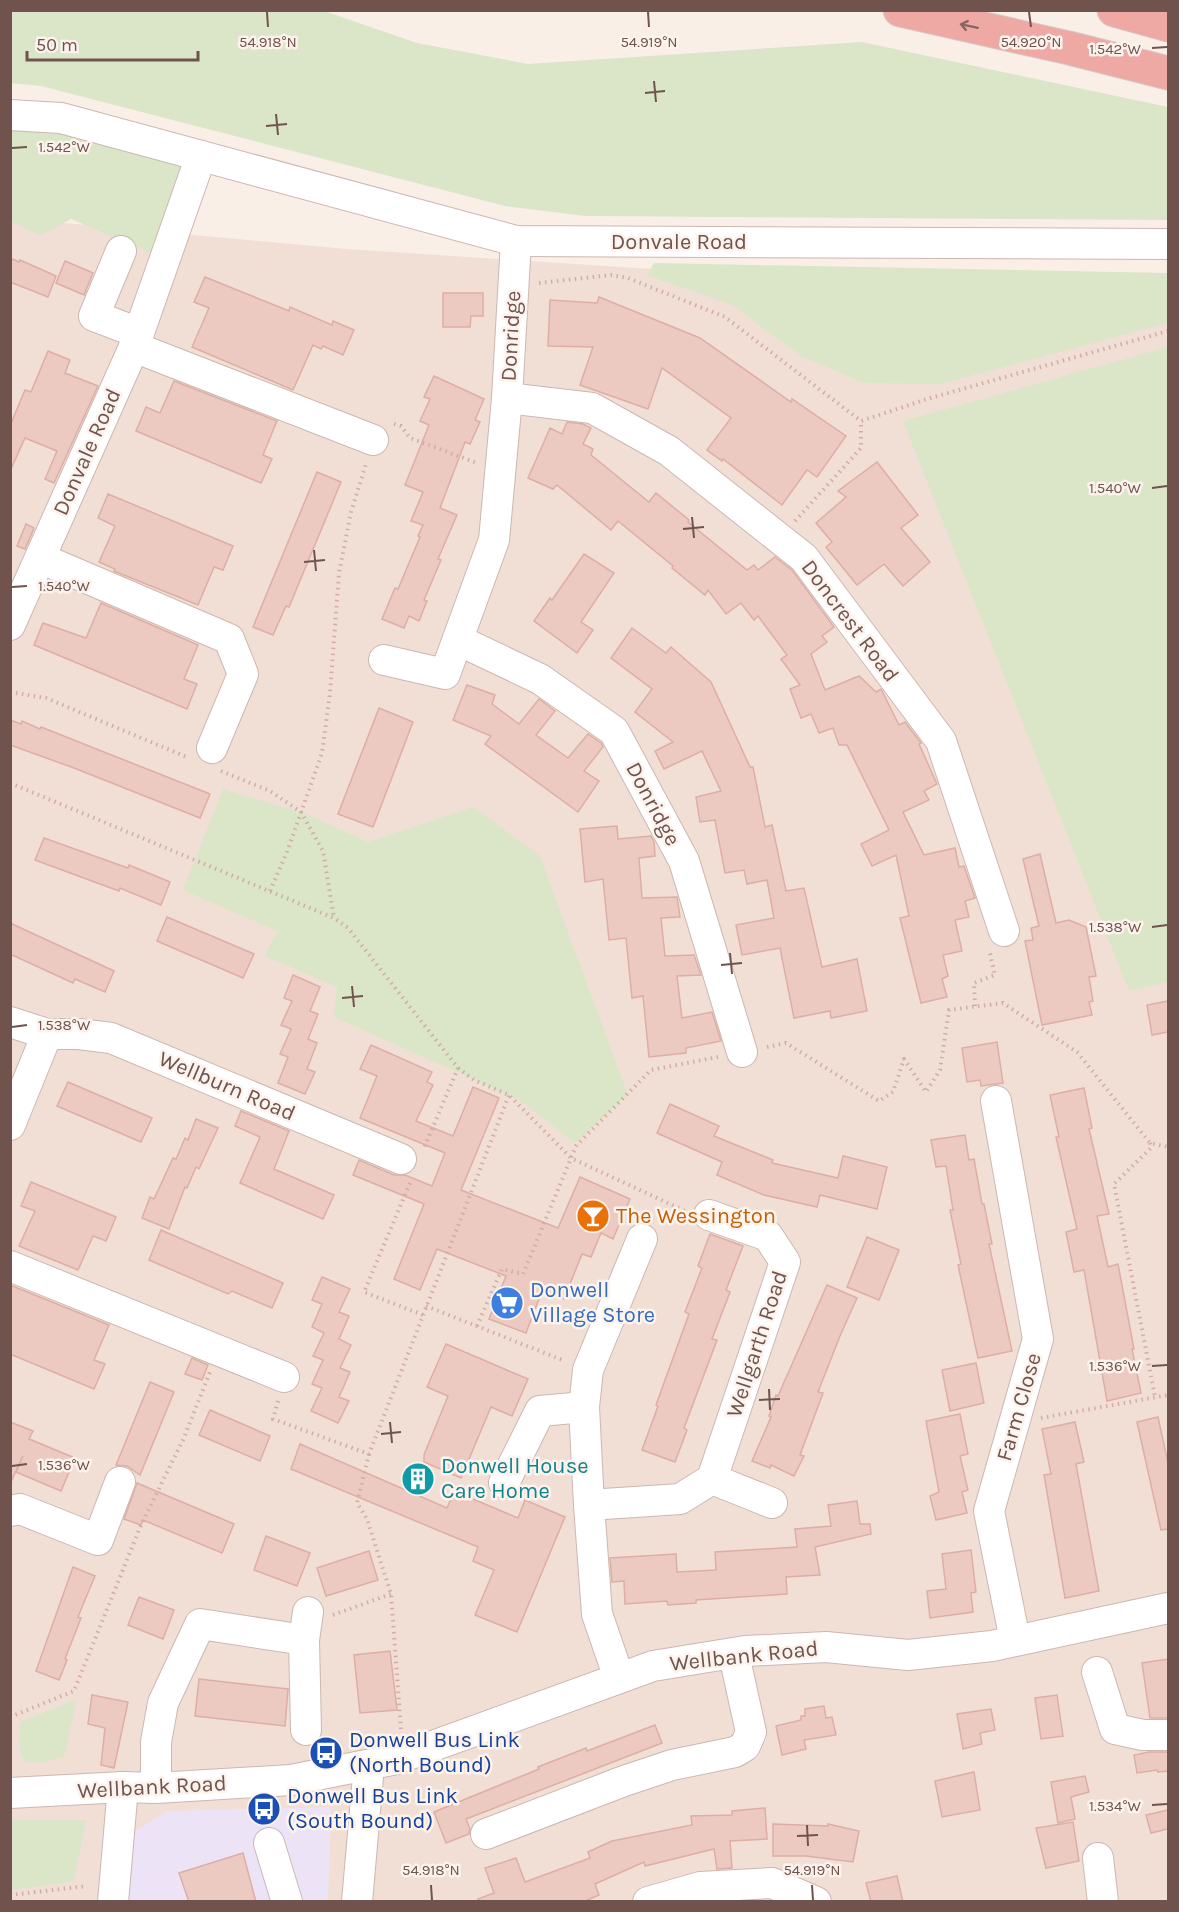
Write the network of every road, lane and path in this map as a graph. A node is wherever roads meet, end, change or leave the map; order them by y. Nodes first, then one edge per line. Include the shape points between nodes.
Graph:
1 (900, 10) edge
2 (1114, 10) edge
3 (1168, 25) edge
4 (1168, 73) edge
5 (10, 115) edge
6 (201, 156) junction
7 (516, 241) junction
8 (1168, 244) edge
9 (122, 251) dead end
10 (513, 285) junction
11 (1168, 331) edge
12 (136, 340) junction
13 (507, 398) junction
14 (861, 421) junction
15 (373, 440) junction
16 (501, 471) junction
17 (779, 538) junction
18 (40, 558) junction
19 (10, 625) edge
20 (458, 640) junction
21 (384, 660) dead end
22 (10, 692) edge
23 (208, 759) junction
24 (10, 783) edge
25 (300, 812) junction
26 (270, 891) junction
27 (334, 918) junction
28 (1004, 931) joint
29 (975, 1006) junction
30 (10, 1022) edge
31 (47, 1034) junction
32 (742, 1052) junction
33 (458, 1068) junction
34 (509, 1095) junction
35 (996, 1101) dead end
36 (10, 1125) edge
37 (1150, 1143) junction
38 (1168, 1147) edge
39 (571, 1158) junction
40 (412, 1162) junction
41 (709, 1215) joint
42 (642, 1239) dead end
43 (10, 1266) edge
44 (426, 1306) junction
45 (423, 1315) junction
46 (477, 1326) junction
47 (219, 1349) junction
48 (588, 1370) junction
49 (284, 1377) joint
50 (1168, 1395) edge
51 (1155, 1397) junction
52 (584, 1407) junction
53 (1014, 1424) junction
54 (369, 1454) junction
55 (712, 1479) junction
56 (120, 1482) dead end
57 (504, 1483) dead end
58 (772, 1503) dead end
59 (589, 1505) junction
60 (10, 1511) edge
61 (391, 1594) junction
62 (1168, 1608) edge
63 (306, 1626) junction
64 (1015, 1640) junction
65 (734, 1654) junction
66 (1097, 1672) dead end
67 (619, 1678) junction
68 (10, 1717) edge
69 (306, 1730) dead end
70 (393, 1733) dead end
71 (1168, 1735) edge
72 (369, 1765) junction
73 (123, 1787) junction
74 (156, 1788) junction
75 (10, 1794) edge
76 (486, 1834) dead end
77 (269, 1843) dead end
78 (1098, 1858) dead end
79 (87, 1886) dead end
80 (10, 1895) edge
81 (113, 1902) edge
82 (287, 1902) edge
83 (357, 1902) edge
84 (648, 1902) edge
85 (816, 1902) edge
86 (1103, 1902) edge

4 -> 1 highway
2 - 3 highway
5 - 6 street, Donvale Road via 61,118
6 - 7 street, Donvale Road
6 - 12 street, Donvale Road
7 - 8 street, Donvale Road
7 - 10 street, Donridge
9 - 12 street via 94,316
10 - 13 street, Donridge
10 - 14 path via 611,275 639,282 725,316
11 - 14 path
12 - 15 street
12 - 18 street, Donvale Road
13 - 16 street, Donridge
13 - 17 street, Doncrest Road via 592,408 669,451
14 - 17 path via 861,448
15 - 16 path via 383,420 401,426 410,438
15 - 25 path via 351,512 339,573 322,753
16 - 20 street, Donridge via 494,540
17 - 28 street, Doncrest Road via 804,558 941,741
18 - 19 street, Donvale Road
18 - 23 street via 229,639 243,675
20 - 21 street, Donridge via 445,674
20 - 32 street, Donridge via 540,679 614,730 684,861
22 - 23 path via 46,698
23 - 25 path via 270,791
24 - 26 path
25 - 26 path
25 - 27 path via 323,851
26 - 27 path
27 - 33 path via 348,928
28 - 29 path via 987,935 995,975 974,983
29 - 32 path via 949,1010 940,1070 926,1092 904,1059 893,1092 879,1101 786,1043
29 - 37 path via 1003,1003 1077,1052
30 - 31 street, Wellburn Road
31 - 36 street
31 - 40 street, Wellburn Road via 111,1038
32 - 39 path via 651,1070 576,1146
33 - 34 path via 474,1080
33 - 40 path
34 - 39 path
34 - 44 path
35 - 53 street, Farm Close via 1038,1339
37 - 38 path
37 - 51 path via 1151,1148 1114,1184
39 - 41 path via 699,1220
39 - 46 path via 523,1274 502,1269
40 - 45 path via 364,1292
41 - 55 street, Wellgarth Road via 768,1236 785,1262
42 - 48 street
43 - 47 street
44 - 45 path
44 - 46 path
45 - 54 path
46 - 48 path
47 - 49 street
47 - 68 path via 74,1691
48 - 52 street
49 - 54 path via 273,1419
50 - 51 path
51 - 53 path
52 - 57 street via 540,1411
52 - 59 street
53 - 64 street, Farm Close via 989,1511
54 - 61 path via 357,1503 367,1519
55 - 58 street
55 - 59 street via 680,1499
56 - 60 street via 98,1540 20,1509
59 - 67 street via 597,1614
61 - 63 path
61 - 70 path via 402,1728
62 - 64 street, Wellbank Road
63 - 69 street
63 - 74 street via 200,1624 163,1703 156,1742
64 - 65 street, Wellbank Road via 908,1655 826,1647
65 - 67 street, Wellbank Road via 653,1666
65 - 76 street via 751,1732 745,1746 624,1781
66 - 71 street via 1115,1729
67 - 72 street, Wellbank Road via 398,1759
72 - 74 street, Wellbank Road via 291,1780
72 - 83 street
73 - 74 street, Wellbank Road
73 - 75 street, Wellbank Road
73 - 81 street
77 - 82 street
78 - 86 street
79 - 80 path
84 - 85 street via 700,1887 772,1883

